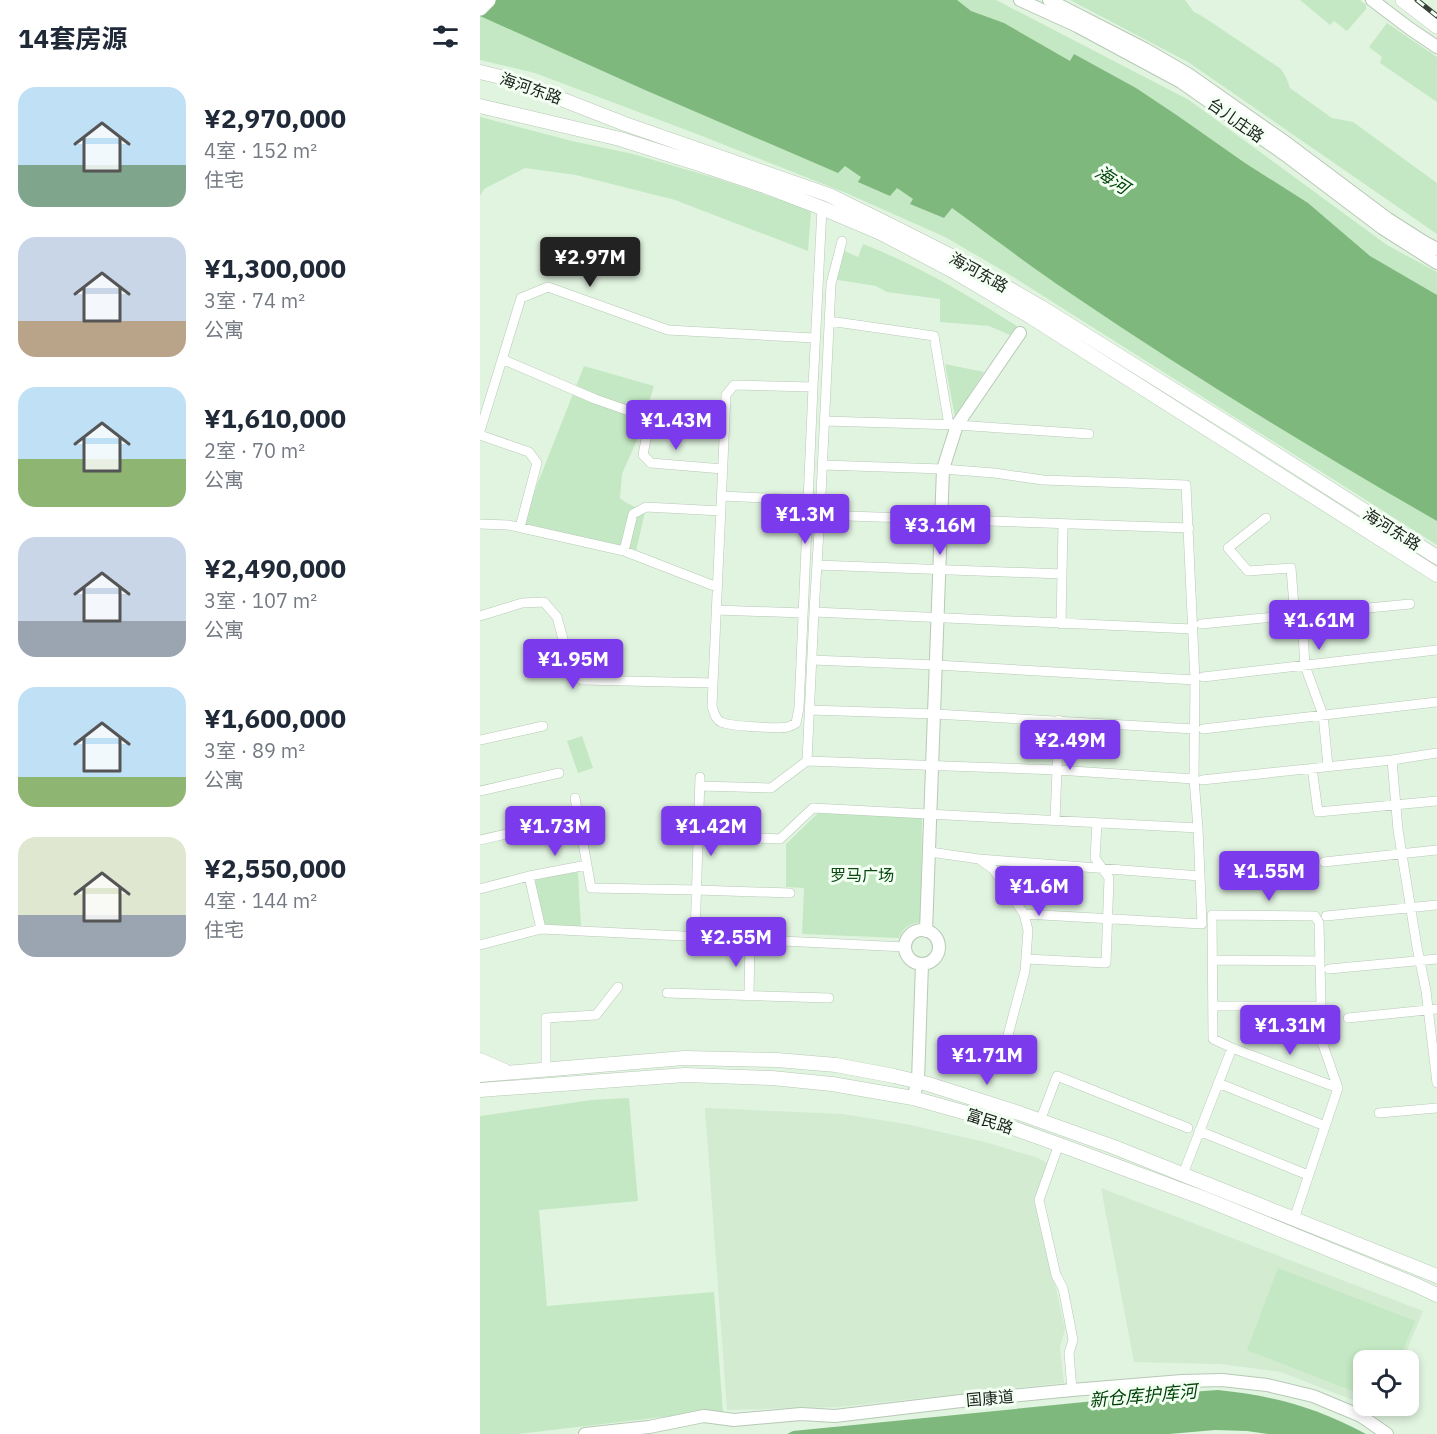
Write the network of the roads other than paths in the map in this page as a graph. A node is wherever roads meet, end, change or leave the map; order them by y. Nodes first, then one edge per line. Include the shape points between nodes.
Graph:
1 (488, 0) edge
2 (1020, 0) edge
3 (1049, 0) edge
4 (1372, 0) edge
5 (1404, 0) edge
6 (480, 8) edge
7 (1437, 26) edge
8 (1437, 47) edge
9 (480, 72) edge
10 (480, 106) edge
11 (822, 208) junction
12 (842, 242) dead end
13 (1437, 248) edge
14 (1437, 263) edge
15 (829, 321) junction
16 (1020, 333) dead end
17 (814, 338) junction
18 (502, 359) junction
19 (813, 387) junction
20 (650, 418) junction
21 (825, 422) junction
22 (725, 424) junction
23 (953, 425) junction
24 (480, 433) edge
25 (1089, 434) dead end
26 (823, 465) junction
27 (723, 469) junction
28 (944, 470) junction
29 (722, 496) junction
30 (808, 500) junction
31 (721, 511) junction
32 (820, 515) junction
33 (1266, 518) dead end
34 (942, 520) junction
35 (480, 524) edge
36 (1062, 524) junction
37 (520, 527) junction
38 (1189, 528) junction
39 (624, 551) junction
40 (1437, 557) edge
41 (817, 566) junction
42 (940, 570) junction
43 (1062, 573) junction
44 (1436, 574) edge
45 (717, 587) junction
46 (1410, 604) dead end
47 (716, 610) junction
48 (814, 612) junction
49 (803, 613) junction
50 (1299, 614) junction
51 (480, 616) edge
52 (938, 617) junction
53 (1061, 624) junction
54 (1197, 627) junction
55 (1437, 650) edge
56 (812, 660) junction
57 (936, 665) junction
58 (1305, 666) junction
59 (1199, 678) junction
60 (713, 683) junction
61 (1437, 702) edge
62 (809, 711) junction
63 (934, 714) junction
64 (1323, 715) junction
65 (1059, 720) junction
66 (543, 726) dead end
67 (1198, 729) junction
68 (480, 740) edge
69 (1437, 753) edge
70 (1392, 760) junction
71 (807, 761) junction
72 (933, 765) junction
73 (1328, 766) junction
74 (1312, 768) junction
75 (1057, 770) junction
76 (559, 773) dead end
77 (1198, 779) junction
78 (480, 791) edge
79 (575, 798) dead end
80 (1437, 801) edge
81 (1396, 806) junction
82 (931, 814) junction
83 (579, 817) junction
84 (1055, 820) junction
85 (1097, 823) junction
86 (1198, 828) junction
87 (698, 835) junction
88 (480, 840) edge
89 (1437, 850) edge
90 (930, 852) junction
91 (1402, 853) junction
92 (980, 859) junction
93 (1324, 862) dead end
94 (587, 865) junction
95 (1103, 869) junction
96 (529, 876) junction
97 (1200, 876) junction
98 (480, 890) edge
99 (697, 890) junction
100 (790, 894) dead end
101 (1437, 905) edge
102 (1410, 907) junction
103 (1024, 914) junction
104 (1326, 916) dead end
105 (1107, 919) junction
106 (541, 929) junction
107 (926, 931) junction
108 (695, 937) junction
109 (750, 939) junction
110 (480, 945) edge
111 (905, 947) junction
112 (1026, 959) junction
113 (1437, 959) edge
114 (1212, 960) junction
115 (1419, 960) junction
116 (1320, 961) junction
117 (922, 964) junction
118 (1329, 969) dead end
119 (618, 987) dead end
120 (667, 993) dead end
121 (749, 996) junction
122 (829, 998) dead end
123 (1213, 1006) junction
124 (1321, 1006) junction
125 (1433, 1010) edge
126 (1348, 1018) dead end
127 (1232, 1048) junction
128 (1003, 1054) dead end
129 (480, 1060) edge
130 (1436, 1065) edge
131 (546, 1069) junction
132 (507, 1072) junction
133 (480, 1075) edge
134 (918, 1081) junction
135 (1218, 1083) junction
136 (1437, 1083) edge
137 (513, 1088) junction
138 (1338, 1088) junction
139 (480, 1090) edge
140 (480, 1098) edge
141 (914, 1098) junction
142 (1437, 1108) edge
143 (1379, 1113) dead end
144 (1040, 1121) junction
145 (1325, 1126) junction
146 (1188, 1128) dead end
147 (1199, 1131) junction
148 (1059, 1144) junction
149 (1182, 1174) junction
150 (1308, 1175) junction
151 (1293, 1219) junction
152 (1437, 1276) edge
153 (1437, 1295) edge
154 (1072, 1390) junction
155 (585, 1434) edge
156 (1387, 1434) edge

1 - 6 highway
2 - 14 street, 台儿庄路 via 1181,82 1382,228
3 - 13 street, 台儿庄路 via 1188,74 1388,219
4 - 8 street
5 - 7 highway
9 - 40 main road, 海河东路 via 829,195 894,227 1041,307
10 - 11 main road, 海河东路 via 620,139
11 - 17 street
11 - 44 main road, 海河东路 via 881,233 1021,311
12 - 15 street via 831,284
15 - 21 street
15 - 23 street via 934,336
16 - 23 street
17 - 18 street via 668,330 548,286 521,298
17 - 19 street
18 - 20 street
18 - 24 street
19 - 22 street via 734,385 726,394
19 - 30 street
20 - 22 street
20 - 27 street via 643,455 651,463
21 - 23 street
21 - 26 street
22 - 27 street
23 - 25 street
23 - 28 street
24 - 37 street via 529,452 537,463
26 - 28 street
26 - 32 street
27 - 29 street
28 - 34 street
28 - 38 street via 1043,480 1186,485
29 - 30 street
29 - 31 street
30 - 49 street
31 - 39 street via 646,507 633,514
31 - 45 street
32 - 34 street
32 - 41 street
33 - 50 street via 1228,548 1248,571 1291,568 1294,606
34 - 36 street
34 - 42 street
35 - 37 street
36 - 38 street
36 - 43 street
37 - 39 street
38 - 54 street
39 - 45 street
41 - 42 street
41 - 48 street
42 - 43 street
42 - 52 street
43 - 53 street
45 - 47 street
46 - 50 street
47 - 49 street
47 - 60 street
48 - 52 street
48 - 56 street
49 - 60 street via 796,723 779,728 718,721 712,706
50 - 54 street
50 - 58 street
51 - 60 street via 522,603 544,602 556,617 572,672 582,680
52 - 53 street
52 - 57 street
53 - 54 street
54 - 59 street
55 - 58 street
56 - 57 street
56 - 62 street
57 - 59 street
57 - 63 street
58 - 59 street
58 - 64 street
59 - 67 street
61 - 64 street
62 - 63 street
62 - 71 street
63 - 65 street
63 - 72 street
64 - 67 street
64 - 73 street
65 - 67 street
65 - 75 street
66 - 68 street
67 - 77 street
69 - 70 street
70 - 73 street
70 - 81 street
71 - 72 street
71 - 87 street via 771,788 700,781
72 - 75 street
72 - 82 street
73 - 74 street
74 - 77 street
74 - 81 street via 1318,812
75 - 77 street
75 - 84 street
76 - 78 street
77 - 86 street
79 - 83 street
80 - 81 street
81 - 91 street
82 - 84 street
82 - 87 street via 813,808 780,839
82 - 90 street
83 - 88 street
83 - 94 street
84 - 85 street
85 - 86 street
85 - 95 street via 1095,858
86 - 97 street
87 - 99 street
89 - 91 street
90 - 92 street
90 - 107 street
91 - 93 street
91 - 102 street
92 - 95 street
92 - 103 street via 993,869
94 - 96 street
94 - 99 street via 591,888
95 - 97 street
95 - 105 street via 1109,878
96 - 98 street
96 - 106 street
97 - 105 street via 1202,924
99 - 100 street
99 - 108 street
101 - 102 street
102 - 104 street
102 - 115 street
103 - 105 street
103 - 112 street via 1028,930
105 - 112 street via 1106,963
106 - 108 street
106 - 110 street
107 - 111 street via 916,931 908,937
107 - 117 street via 935,937 938,946 932,960
108 - 109 street
109 - 111 street
109 - 121 street
111 - 117 street via 908,957
112 - 128 street
113 - 115 street
114 - 116 street
114 - 116 street via 1212,915 1315,916 1319,923
114 - 123 street
115 - 118 street
115 - 125 street
116 - 124 street
117 - 134 street
119 - 131 street via 596,1015 546,1018
120 - 121 street
121 - 122 street
123 - 124 street
123 - 127 street via 1213,1039
124 - 138 street via 1322,1042
125 - 126 street
125 - 130 street
127 - 135 street
127 - 138 street
129 - 132 main road
130 - 136 street
131 - 132 main road, 富民路
131 - 134 main road, 富民路 via 684,1058 777,1060 836,1065
132 - 133 main road, 富民路
134 - 141 street
134 - 144 main road, 富民路
135 - 145 street
135 - 147 street
137 - 139 main road, 富民路
137 - 140 main road
137 - 141 main road, 富民路 via 685,1075 832,1084
138 - 145 street
141 - 148 main road, 富民路
142 - 143 street
144 - 146 street via 1057,1076
144 - 149 main road, 富民路
145 - 150 street
147 - 149 street
147 - 150 street
148 - 153 main road, 富民路 via 1203,1198
148 - 154 street via 1039,1200 1073,1340 1069,1353
149 - 151 main road, 富民路
150 - 151 street
151 - 152 main road, 富民路
154 - 155 street, 国康道 via 835,1416 801,1414 734,1420 704,1416
154 - 156 street, 国康道 via 1182,1381 1246,1382 1313,1396 1361,1416

